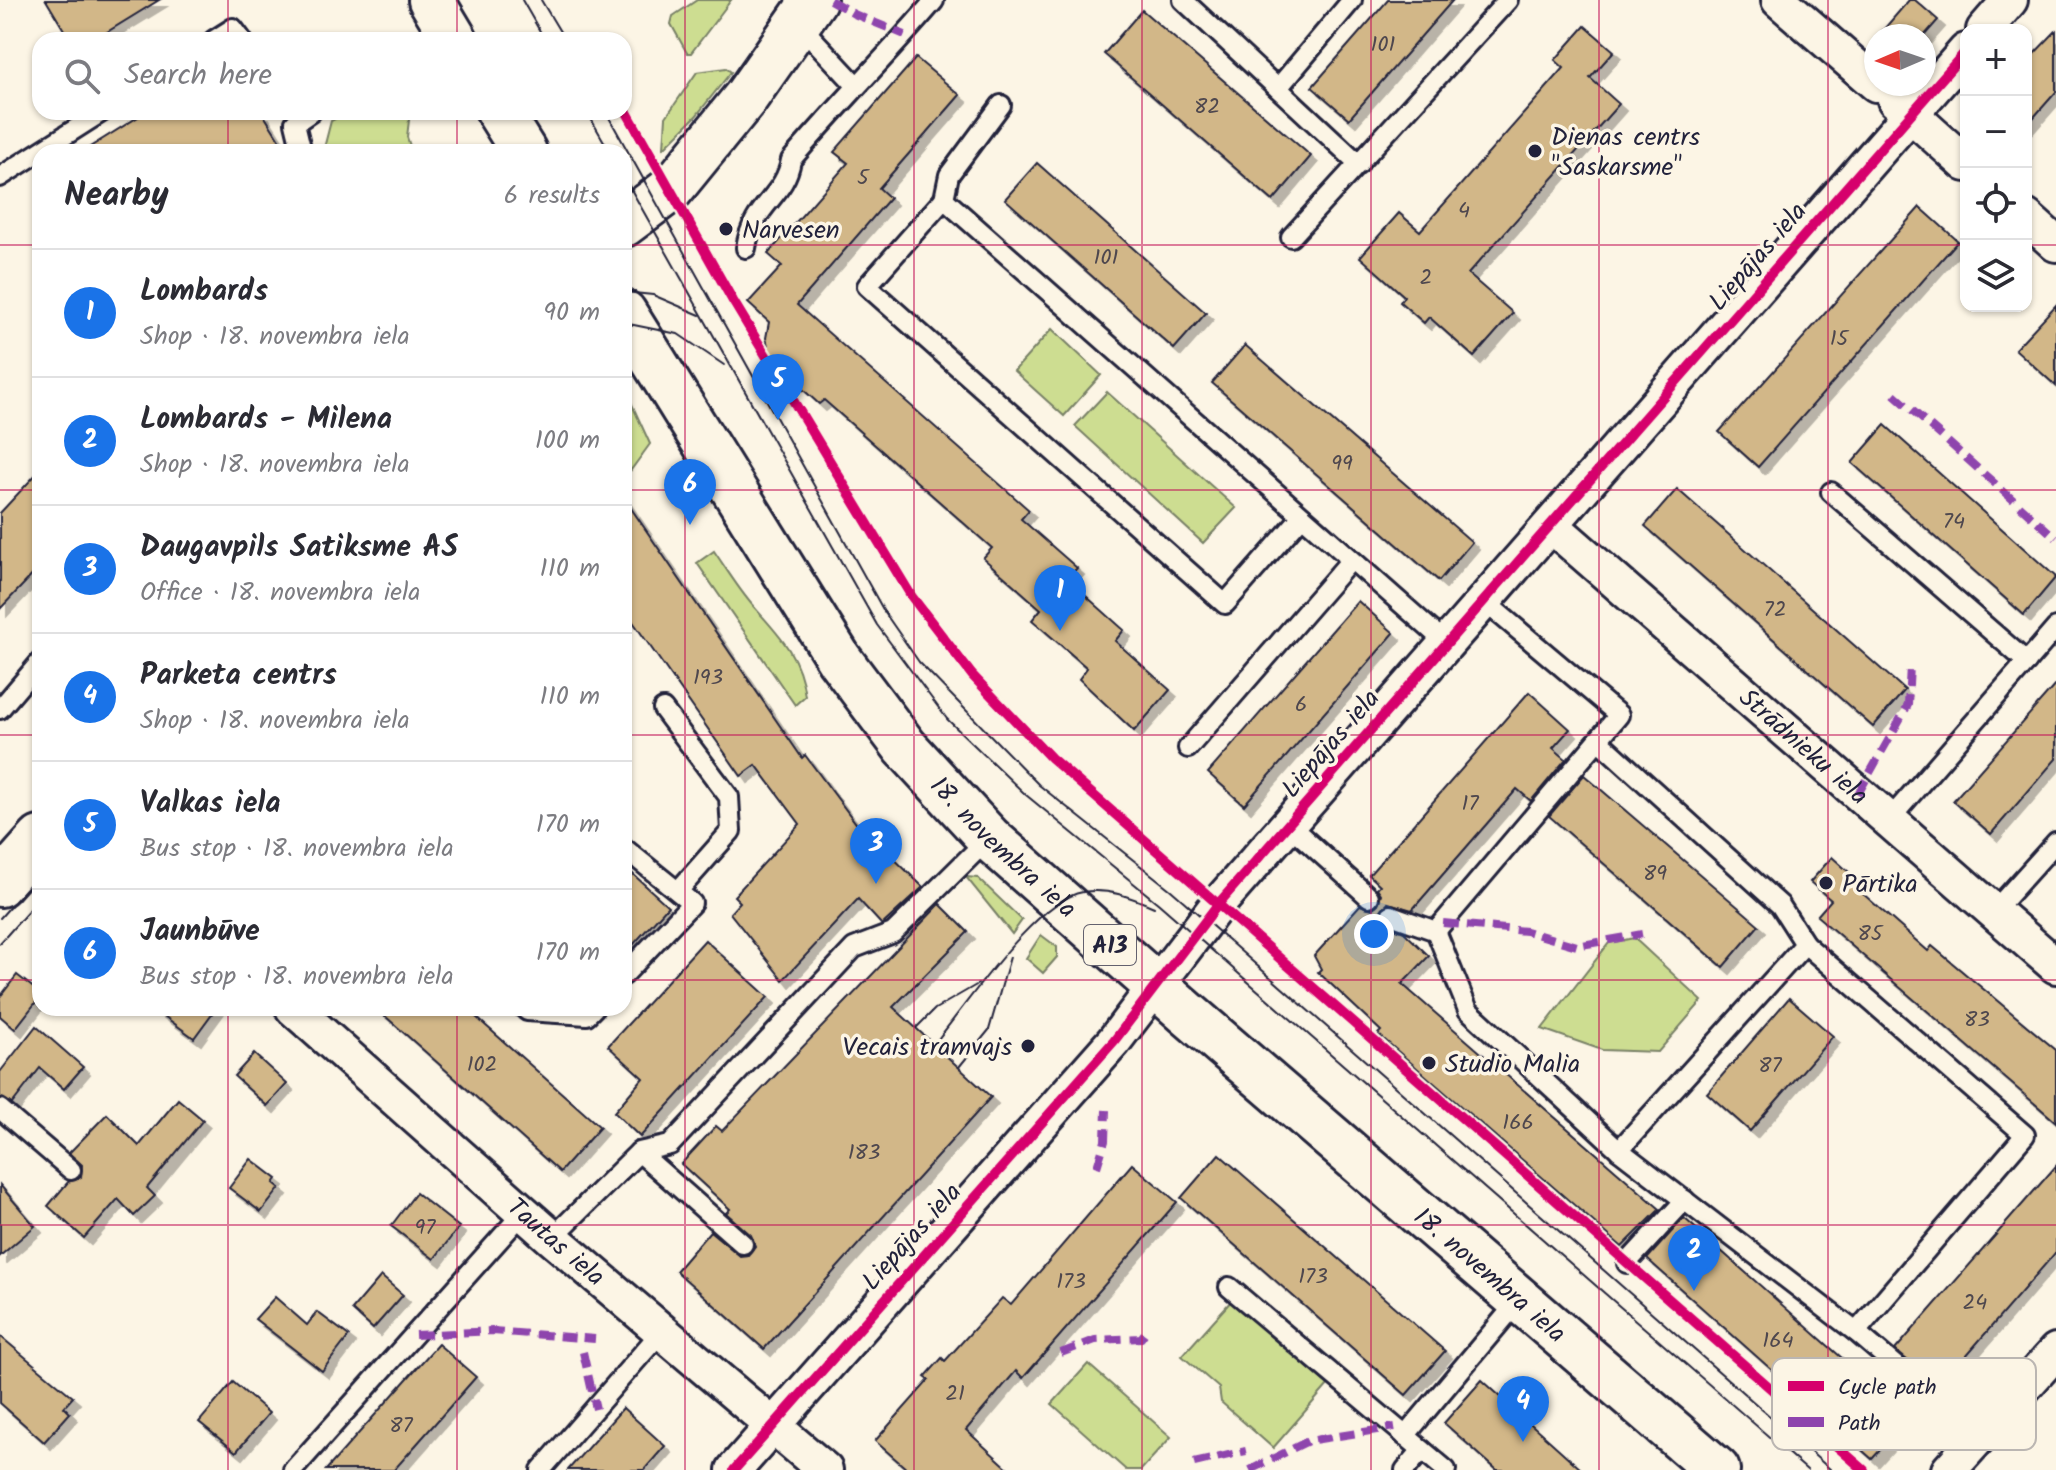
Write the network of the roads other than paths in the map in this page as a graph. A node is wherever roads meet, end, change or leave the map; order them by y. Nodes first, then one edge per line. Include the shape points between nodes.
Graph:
1 (1183, 0) edge
2 (1352, 0) edge
3 (1508, 0) edge
4 (1779, 0) edge
5 (2010, 0) edge
6 (934, 1) edge
7 (806, 12) edge
8 (1989, 24) edge
9 (1960, 58) edge
10 (1864, 74) edge
11 (856, 85) junction
12 (1278, 88) junction
13 (1890, 96) edge
14 (1001, 105) dead end
15 (1910, 114) junction
16 (89, 120) edge
17 (292, 120) edge
18 (504, 120) edge
19 (52, 144) edge
20 (299, 144) edge
21 (519, 144) edge
22 (32, 157) edge
23 (1960, 159) edge
24 (1359, 164) junction
25 (0, 177) edge
26 (944, 199) junction
27 (632, 218) edge
28 (2032, 222) edge
29 (1291, 237) dead end
30 (2056, 244) edge
31 (746, 248) dead end
32 (632, 326) edge
33 (1831, 492) dead end
34 (1302, 516) junction
35 (1551, 525) junction
36 (1351, 560) junction
37 (1484, 601) junction
38 (2056, 628) edge
39 (1446, 643) junction
40 (2027, 662) junction
41 (32, 671) edge
42 (0, 709) edge
43 (663, 709) dead end
44 (1598, 740) junction
45 (1188, 748) dead end
46 (1889, 820) junction
47 (1288, 824) junction
48 (989, 838) junction
49 (2056, 842) edge
50 (32, 848) edge
51 (632, 854) edge
52 (0, 884) edge
53 (678, 891) junction
54 (1369, 897) dead end
55 (1993, 912) junction
56 (1391, 915) dead end
57 (1436, 931) junction
58 (1805, 944) junction
59 (2056, 966) edge
60 (632, 967) edge
61 (1156, 986) junction
62 (302, 1016) edge
63 (0, 1109) edge
64 (1619, 1150) junction
65 (639, 1152) junction
66 (71, 1170) dead end
67 (1685, 1200) junction
68 (523, 1213) junction
69 (552, 1238) junction
70 (743, 1244) dead end
71 (1627, 1263) dead end
72 (1229, 1287) dead end
73 (1520, 1299) junction
74 (661, 1332) junction
75 (1856, 1332) junction
76 (1886, 1358) edge
77 (2051, 1365) edge
78 (2036, 1380) edge
79 (773, 1425) junction
80 (1405, 1436) junction
81 (1422, 1450) junction
82 (1966, 1450) edge
83 (293, 1470) edge
84 (541, 1470) edge
85 (734, 1470) edge
86 (825, 1470) edge
87 (1405, 1470) edge
88 (1446, 1470) edge
89 (1717, 1470) edge
90 (1949, 1470) edge

1 - 12 lane
2 - 12 lane
3 - 24 lane
4 - 10 street
5 - 8 street
6 - 11 lane via 872,75
7 - 11 lane
7 - 27 main road via 671,189
9 - 15 street, Liepājas iela
11 - 31 lane via 791,160 789,175 749,225
12 - 24 lane
13 - 15 street
14 - 26 lane via 949,175
15 - 23 street
15 - 35 street, Liepājas iela
16 - 19 lane
17 - 20 lane
18 - 21 main road
22 - 25 lane
24 - 29 lane
26 - 34 lane
26 - 34 lane via 867,286 1225,604
28 - 30 street
32 - 48 main road, 18. novembra iela / A13 via 839,659 905,747
33 - 40 lane
34 - 36 lane
35 - 37 street, Liepājas iela
35 - 46 street, Strādnieku iela
36 - 39 lane
36 - 45 lane
37 - 39 street, Liepājas iela
37 - 44 lane via 1619,715
38 - 40 lane
39 - 47 street, Liepājas iela
40 - 46 lane
41 - 42 lane
43 - 53 lane via 729,797 731,831
44 - 57 lane
44 - 58 lane via 1780,905
46 - 55 street, Strādnieku iela
47 - 54 lane
47 - 61 street, Liepājas iela
48 - 61 main road, 18. novembra iela / A13
48 - 65 lane via 893,933 854,948 670,1145
49 - 55 lane
50 - 52 main road
51 - 53 lane
53 - 60 lane via 692,903
55 - 59 street, Strādnieku iela
56 - 57 lane
57 - 64 lane via 1468,1010
58 - 64 lane
58 - 75 lane via 2025,1135
61 - 73 main road, 18. novembra iela / A13
61 - 79 street, Liepājas iela via 1114,1041
62 - 68 street, Tautas iela
63 - 66 lane
64 - 67 lane
65 - 69 lane
65 - 70 lane
67 - 71 lane
67 - 75 lane
68 - 69 street, Tautas iela
68 - 83 lane
69 - 74 street, Tautas iela
72 - 80 lane
73 - 80 lane
73 - 89 main road, 18. novembra iela / A13
74 - 79 street, Tautas iela
74 - 84 lane
75 - 76 lane
77 - 78 street
79 - 85 street, Liepājas iela
79 - 86 street, Tautas iela
80 - 81 lane
81 - 87 lane
81 - 88 lane
82 - 90 street

